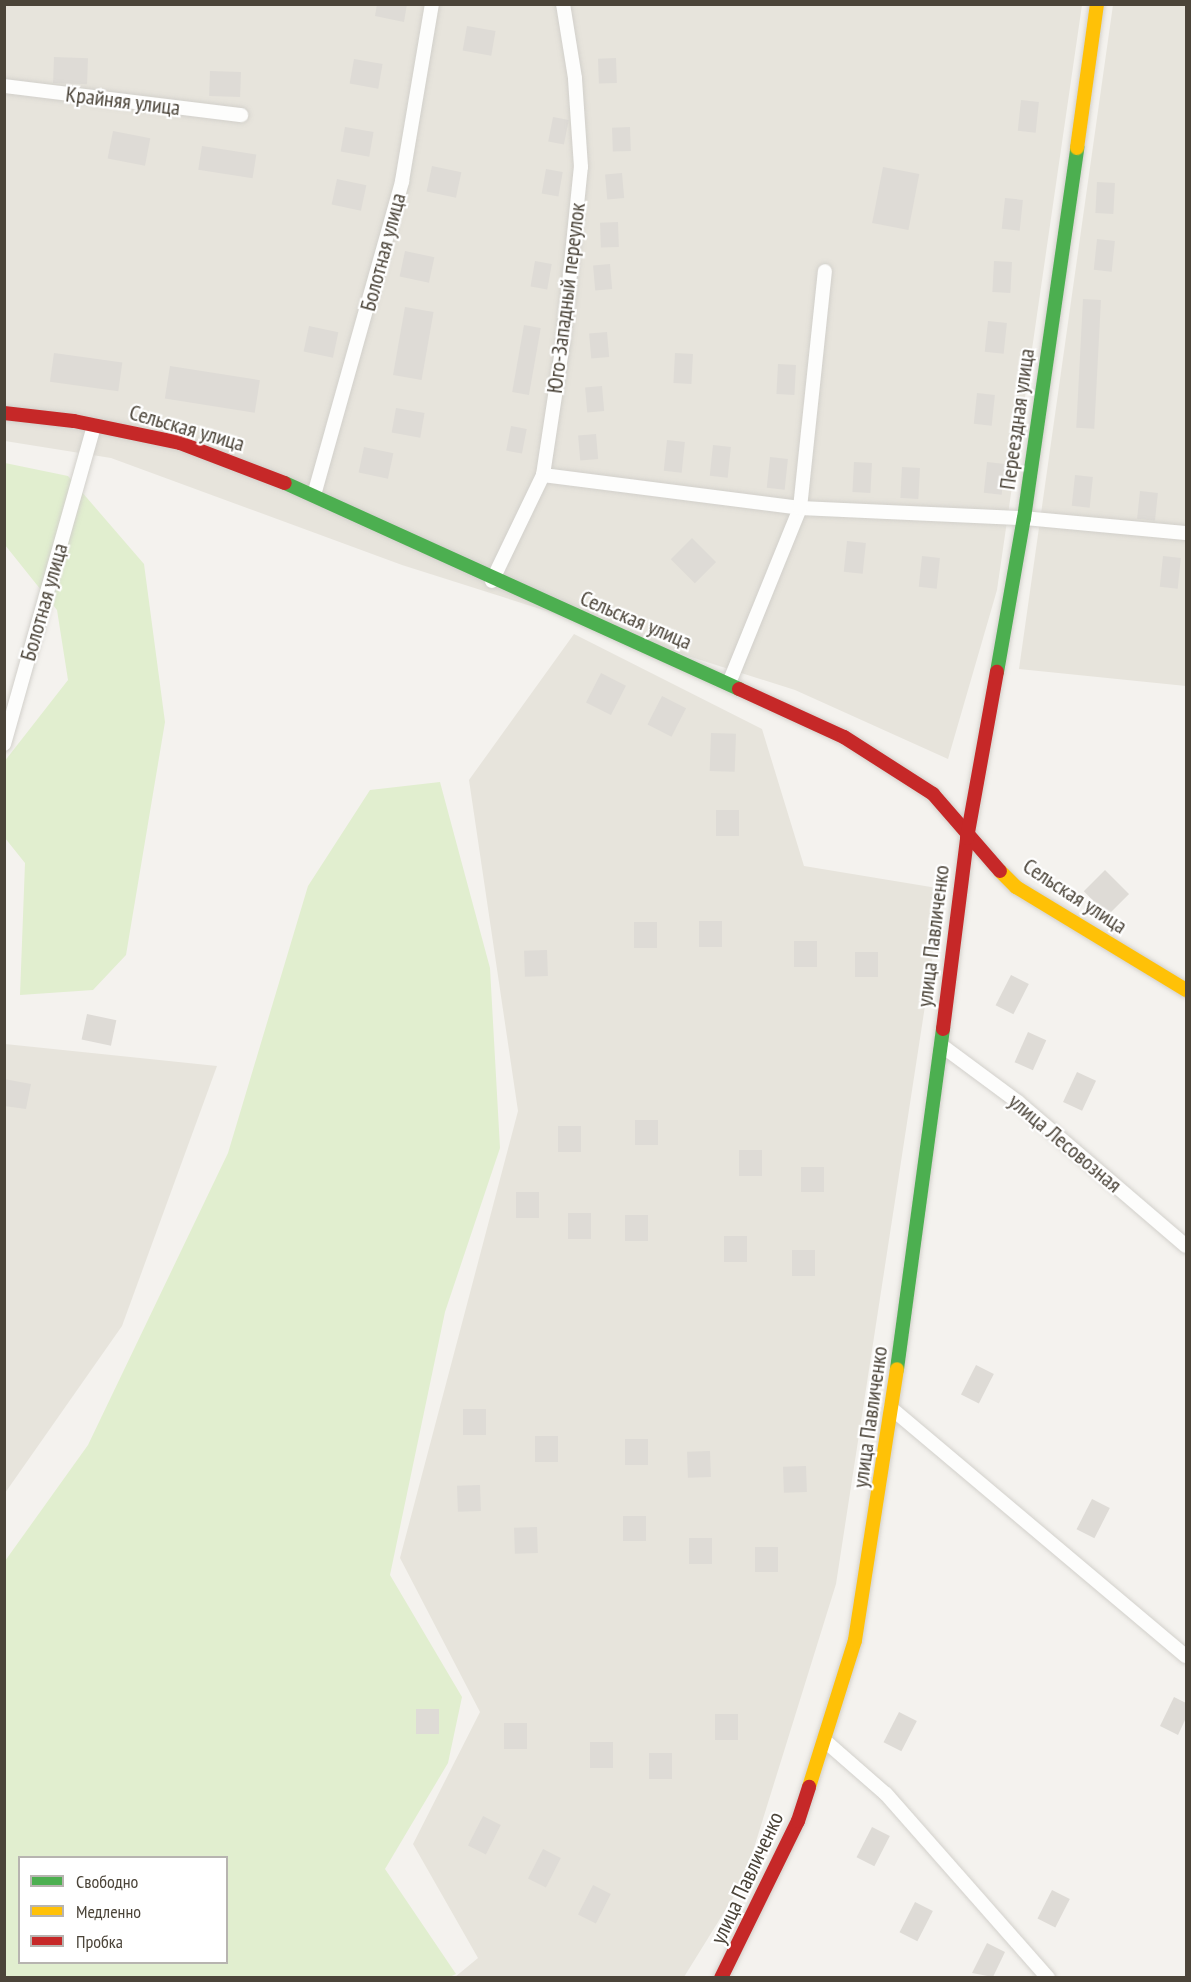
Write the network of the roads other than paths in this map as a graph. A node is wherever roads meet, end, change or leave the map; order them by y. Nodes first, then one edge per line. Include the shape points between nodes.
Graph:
1 (432, 4) edge
2 (563, 4) edge
3 (1097, 4) edge
4 (4, 86) edge
5 (241, 116) dead end
6 (825, 271) dead end
7 (4, 412) edge
8 (94, 425) junction
9 (543, 475) junction
10 (314, 495) junction
11 (800, 508) junction
12 (1024, 518) junction
13 (1186, 533) edge
14 (492, 581) junction
15 (729, 683) junction
16 (4, 744) edge
17 (967, 838) junction
18 (1186, 990) edge
19 (940, 1045) junction
20 (1186, 1246) edge
21 (891, 1408) junction
22 (1186, 1656) edge
23 (824, 1740) junction
24 (721, 1977) edge
25 (1048, 1977) edge

1 - 10 street, Болотная улица via 402,181
2 - 9 street, Юго-Западный переулок via 575,78 581,167
3 - 12 street, Переездная улица
4 - 5 street, Крайняя улица
6 - 11 street
7 - 8 street, Сельская улица
8 - 10 street, Сельская улица via 180,443
8 - 16 street, Болотная улица
9 - 11 street
9 - 14 street, Юго-Западный переулок
10 - 14 street, Сельская улица
11 - 12 street
11 - 15 street
12 - 13 street
12 - 17 street, Переездная улица
14 - 15 street, Сельская улица
15 - 17 street, Сельская улица via 844,737 933,794
17 - 18 street, Сельская улица via 1016,887
17 - 19 street, улица Павличенко
19 - 20 street, улица Лесовозная via 1018,1102
19 - 21 street, улица Павличенко
21 - 22 street
21 - 23 street, улица Павличенко via 855,1640
23 - 24 street, улица Павличенко via 798,1821
23 - 25 street via 886,1794

